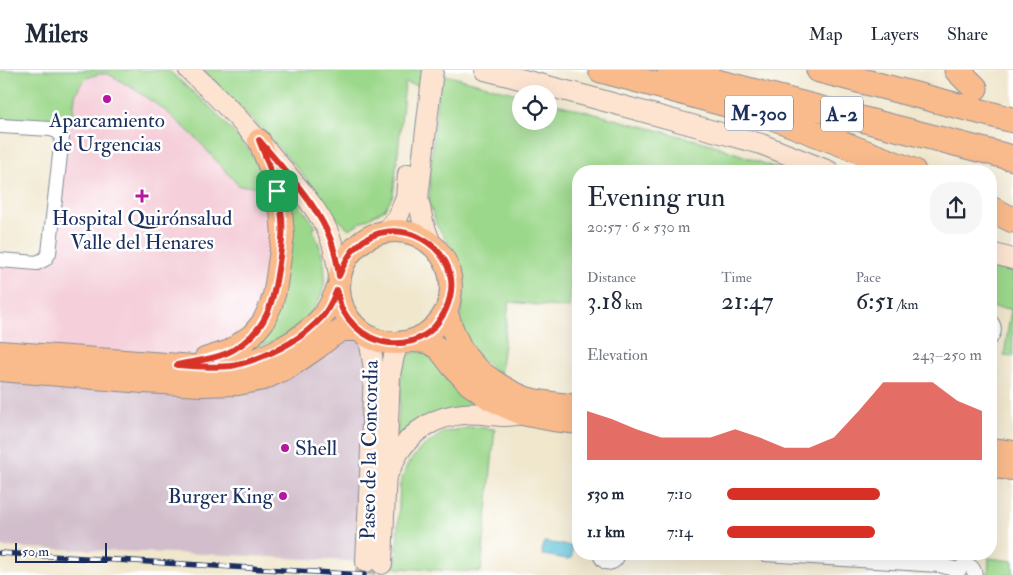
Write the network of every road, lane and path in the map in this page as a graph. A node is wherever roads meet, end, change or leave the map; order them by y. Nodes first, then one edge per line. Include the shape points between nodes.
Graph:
1 (189, 70) edge
2 (421, 70) edge
3 (432, 70) edge
4 (485, 70) edge
5 (601, 70) edge
6 (670, 70) edge
7 (819, 70) edge
8 (957, 70) edge
9 (975, 88) dead end
10 (422, 106) junction
11 (1013, 120) edge
12 (0, 126) edge
13 (259, 140) junction
14 (1013, 158) edge
15 (814, 165) edge
16 (897, 165) edge
17 (997, 212) edge
18 (1013, 220) edge
19 (386, 231) junction
20 (431, 244) junction
21 (997, 255) edge
22 (1013, 259) edge
23 (0, 260) edge
24 (338, 283) junction
25 (446, 311) junction
26 (364, 333) junction
27 (406, 342) junction
28 (0, 352) edge
29 (177, 365) junction
30 (0, 370) edge
31 (572, 405) edge
32 (522, 414) junction
33 (572, 422) edge
34 (997, 450) edge
35 (1013, 452) edge
36 (997, 468) edge
37 (1013, 469) edge
38 (386, 477) junction
39 (602, 560) edge
40 (615, 560) edge
41 (860, 560) edge
42 (957, 572) edge
43 (975, 575) edge

1 - 13 street
2 - 10 street
3 - 10 street
4 - 15 street via 761,144
5 - 16 highway, M-300 via 770,116
6 - 14 highway, A-2
7 - 11 highway, A-2
8 - 9 highway
10 - 19 street via 406,197 398,217
10 - 20 street via 418,198
12 - 23 street via 51,129 62,137 49,253 37,263
13 - 24 street via 310,202 328,232 335,253
13 - 29 main road via 274,178 283,236 271,306 263,322 236,348
17 - 18 highway
19 - 20 main road via 413,234
19 - 24 main road via 369,237 356,247 345,261
20 - 25 main road via 442,256 449,272 452,289
21 - 22 street
24 - 26 main road via 341,307
24 - 29 main road via 322,316 304,335 280,349 233,366
25 - 27 main road via 426,336
25 - 31 main road via 467,357 481,371 526,398
26 - 27 main road via 384,342
26 - 30 main road via 342,330 289,367 263,379 238,384 202,386
26 - 38 street, Paseo de la Concordia via 374,370 370,475 374,563
27 - 32 main road via 427,342 438,348 469,384 490,399
27 - 38 street, Paseo de la Concordia via 394,356 390,374
28 - 29 main road
32 - 33 main road
32 - 38 street via 464,414 435,420 405,443
34 - 35 main road
36 - 37 main road
39 - 40 street
41 - 42 street via 939,565
42 - 43 street via 966,565 971,566

